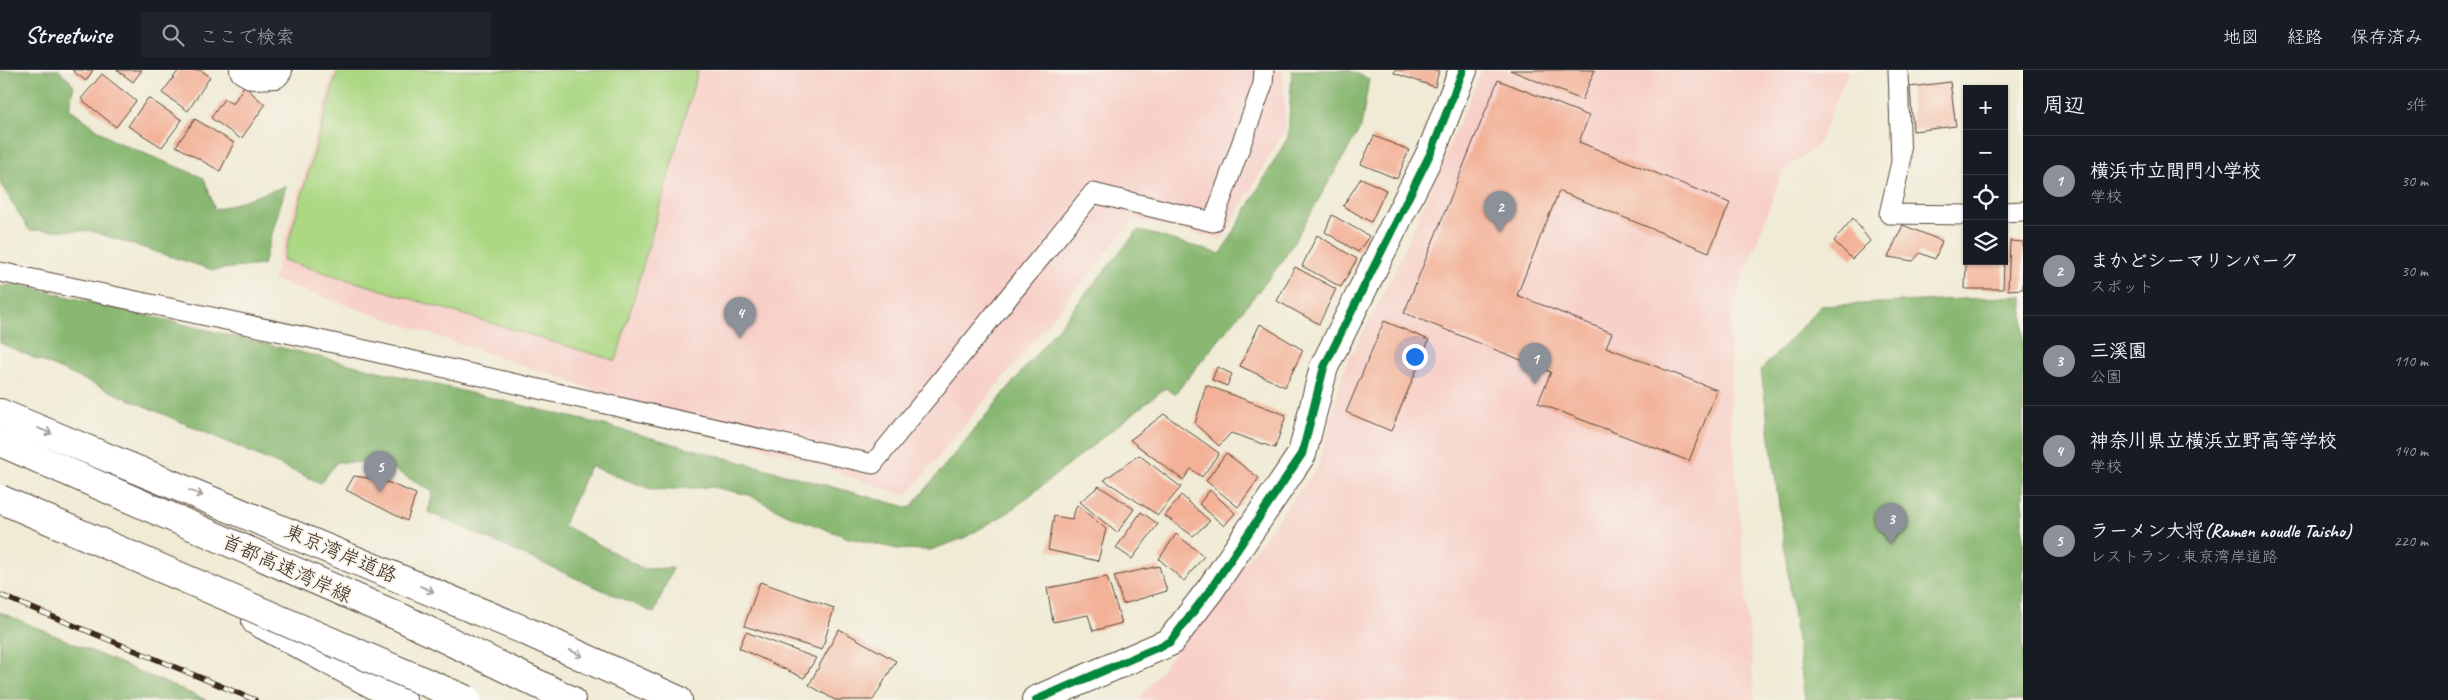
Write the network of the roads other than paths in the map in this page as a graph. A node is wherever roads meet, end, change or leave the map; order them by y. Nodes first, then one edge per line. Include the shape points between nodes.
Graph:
1 (244, 70) edge
2 (278, 70) edge
3 (1264, 70) edge
4 (1463, 70) edge
5 (1898, 70) edge
6 (2023, 211) edge
7 (2008, 212) edge
8 (1963, 215) edge
9 (0, 272) edge
10 (0, 413) edge
11 (0, 442) edge
12 (0, 452) edge
13 (0, 487) edge
14 (0, 498) edge
15 (0, 507) edge
16 (402, 700) edge
17 (449, 700) edge
18 (466, 700) edge
19 (550, 700) edge
20 (571, 700) edge
21 (678, 700) edge
22 (1036, 700) edge

1 - 2 main road via 253,75 275,74
3 - 9 lane via 1263,84 1214,222 1093,193 873,464
4 - 22 main road via 1432,150 1324,367 1302,454 1227,566 1170,642
5 - 8 lane via 1901,162 1889,214
6 - 7 lane
10 -> 21 main road, 東京湾岸道路 via 526,631
11 - 20 main road, 首都高速湾岸線 via 402,618
12 - 19 main road via 425,639
13 - 16 main road via 75,522
14 - 18 main road, bridge
15 - 17 main road

